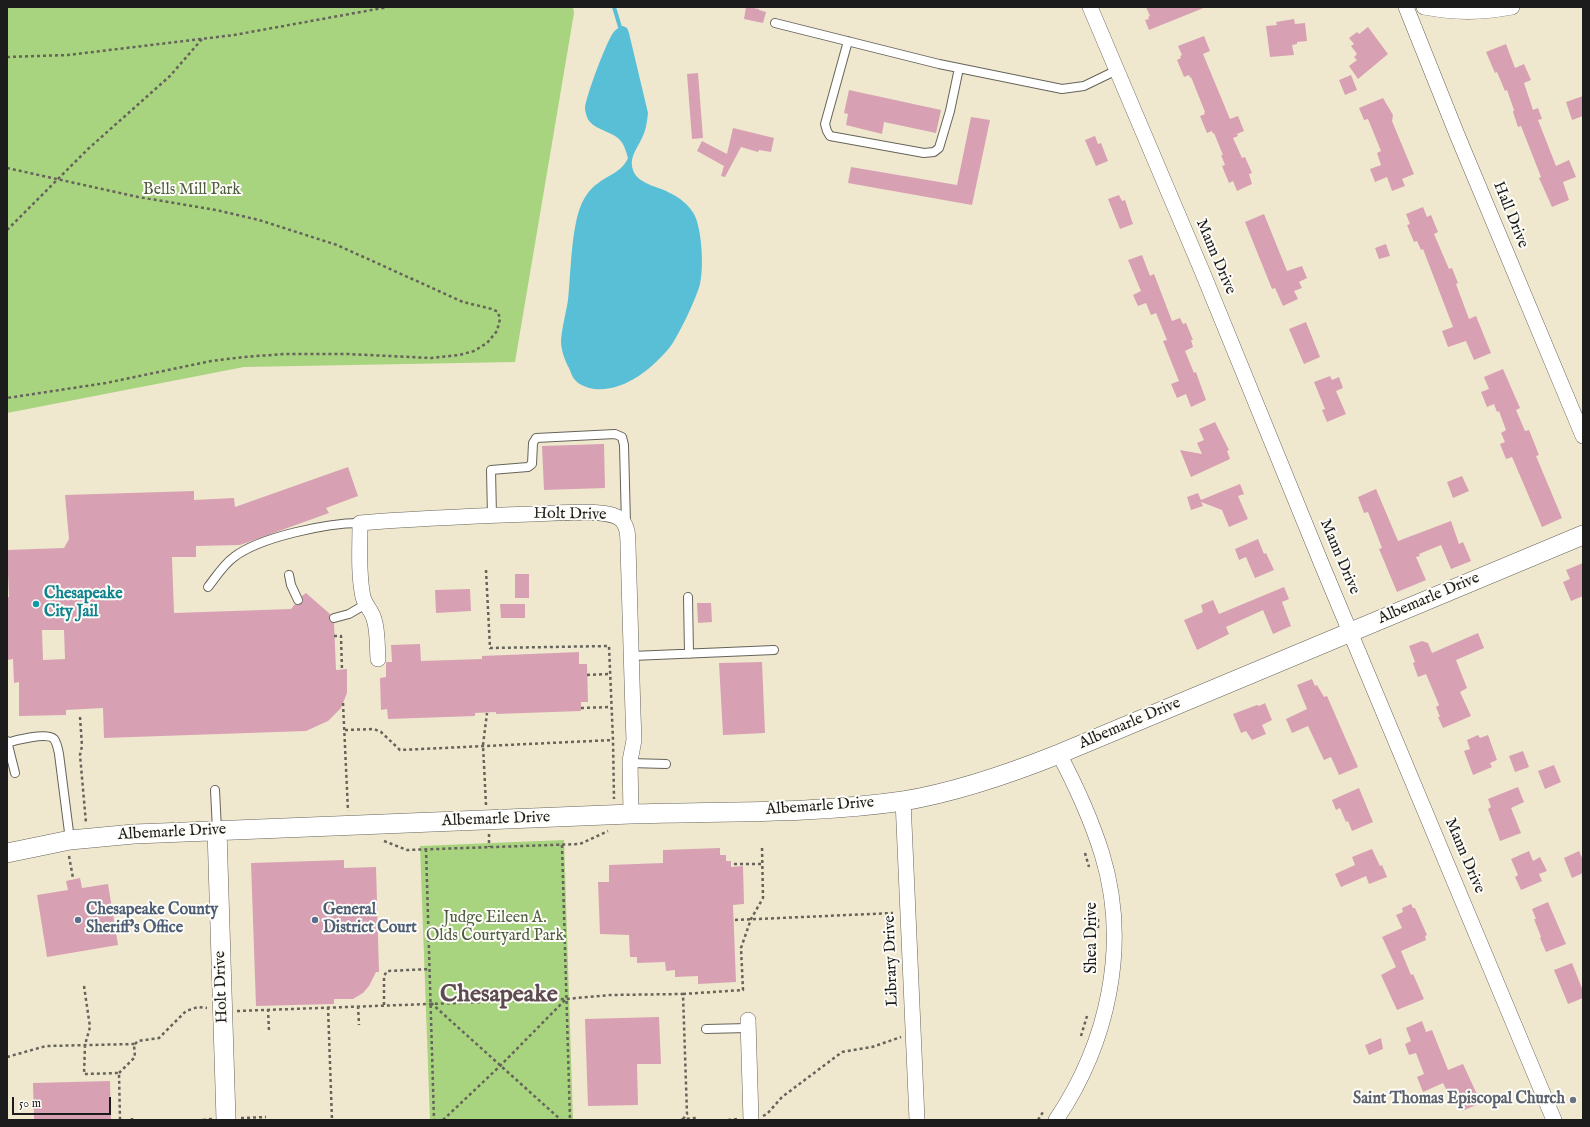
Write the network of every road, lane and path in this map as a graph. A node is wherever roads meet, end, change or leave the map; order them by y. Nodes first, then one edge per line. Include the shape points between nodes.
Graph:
1 (388, 7) edge
2 (1090, 7) edge
3 (1406, 7) edge
4 (1424, 7) edge
5 (1512, 7) edge
6 (775, 23) dead end
7 (202, 39) junction
8 (848, 41) junction
9 (7, 57) edge
10 (959, 68) junction
11 (1117, 70) junction
12 (7, 168) edge
13 (57, 179) junction
14 (7, 230) edge
15 (7, 398) edge
16 (1583, 436) edge
17 (492, 516) junction
18 (360, 523) junction
19 (626, 525) junction
20 (1583, 535) edge
21 (486, 570) dead end
22 (289, 575) dead end
23 (208, 587) dead end
24 (688, 597) dead end
25 (298, 600) dead end
26 (366, 604) junction
27 (334, 618) dead end
28 (1351, 632) junction
29 (334, 636) dead end
30 (774, 650) dead end
31 (689, 654) junction
32 (632, 656) junction
33 (378, 659) dead end
34 (342, 670) dead end
35 (610, 674) junction
36 (587, 675) dead end
37 (343, 703) dead end
38 (611, 707) junction
39 (581, 708) dead end
40 (486, 713) dead end
41 (80, 717) dead end
42 (345, 730) junction
43 (613, 740) junction
44 (7, 742) edge
45 (484, 745) junction
46 (1060, 754) junction
47 (630, 763) junction
48 (666, 764) dead end
49 (15, 773) dead end
50 (215, 790) dead end
51 (904, 800) junction
52 (623, 815) junction
53 (486, 821) junction
54 (348, 826) junction
55 (217, 830) junction
56 (378, 838) dead end
57 (74, 844) junction
58 (562, 845) junction
59 (489, 847) junction
60 (762, 847) dead end
61 (426, 849) junction
62 (1085, 852) dead end
63 (7, 853) edge
64 (734, 864) dead end
65 (762, 864) junction
66 (1091, 873) dead end
67 (73, 878) dead end
68 (893, 913) dead end
69 (1098, 914) dead end
70 (751, 919) junction
71 (735, 920) dead end
72 (1098, 934) dead end
73 (430, 969) junction
74 (84, 986) dead end
75 (683, 994) junction
76 (566, 999) junction
77 (431, 1003) junction
78 (384, 1005) junction
79 (358, 1006) junction
80 (328, 1007) junction
81 (222, 1010) junction
82 (268, 1010) junction
83 (1088, 1015) dead end
84 (748, 1024) joint
85 (359, 1025) dead end
86 (706, 1029) dead end
87 (269, 1031) dead end
88 (914, 1035) junction
89 (1079, 1041) dead end
90 (135, 1044) junction
91 (85, 1045) junction
92 (7, 1057) edge
93 (500, 1066) junction
94 (119, 1073) junction
95 (1047, 1106) dead end
96 (682, 1119) edge
97 (751, 1119) edge
98 (120, 1120) edge
99 (226, 1120) edge
100 (332, 1120) edge
101 (434, 1120) edge
102 (443, 1120) edge
103 (561, 1120) edge
104 (570, 1120) edge
105 (697, 1120) edge
106 (728, 1120) edge
107 (917, 1120) edge
108 (1038, 1120) edge
109 (1056, 1120) edge
110 (1554, 1120) edge

1 - 7 path
2 - 11 street, Mann Drive
3 - 16 street, Hall Drive
4 - 5 street via 1464,12
6 - 8 lane
7 - 9 path via 68,54
7 - 13 path via 170,76
8 - 10 lane
8 - 10 lane via 826,124 830,136 924,153 934,152 939,148
10 - 11 lane via 1062,89 1084,86
11 - 28 street, Mann Drive
12 - 13 path
13 - 14 path
13 - 15 path via 216,210 295,231 337,245 458,300 496,310 500,316 500,324 487,343 474,351 459,355 431,358 347,354 244,357 211,361 106,383
17 - 18 street, Holt Drive
17 - 19 street, Holt Drive via 606,514 621,519
17 - 19 lane via 492,470 528,468 532,464 533,443 536,438 615,434 622,437 624,445
18 - 23 lane via 340,523 312,528 251,546 222,568
18 - 26 street via 360,572
19 - 32 street, Holt Drive
20 - 28 street, Albemarle Drive
21 - 35 path via 490,648 609,646
22 - 25 lane
24 - 31 lane
26 - 27 lane via 349,614
26 - 33 street via 376,625
28 - 46 street, Albemarle Drive
28 - 110 street, Mann Drive
29 - 34 path via 341,636
30 - 31 lane
31 - 32 lane
32 - 47 street, Holt Drive via 634,740
35 - 36 path
35 - 38 path
37 - 42 path
38 - 39 path
38 - 43 path
40 - 45 path
41 - 57 path via 80,755 86,827
42 - 45 path via 374,729 381,732 400,750
42 - 54 path
43 - 45 path
43 - 52 path
44 - 49 lane
44 - 57 lane via 45,736 55,740
45 - 53 path
46 - 51 street, Albemarle Drive via 983,782
46 - 109 street, Shea Drive via 1081,799 1102,855 1114,927 1113,965 1101,1027 1088,1065
47 - 48 lane
47 - 52 street, Holt Drive
50 - 55 lane
51 - 52 street, Albemarle Drive via 822,809
51 - 88 street, Library Drive
52 - 53 street, Albemarle Drive
52 - 58 path via 615,828 580,844
53 - 54 street, Albemarle Drive
53 - 59 path
54 - 55 street, Albemarle Drive
55 - 57 street, Albemarle Drive via 134,834
55 - 81 street, Holt Drive
56 - 61 path via 408,850
57 - 63 street, Albemarle Drive
57 - 67 path
58 - 59 path
58 - 76 path
59 - 61 path
60 - 65 path
61 - 73 path
62 - 66 path
64 - 65 path
65 - 70 path via 763,898
68 - 70 path
69 - 72 path
70 - 71 path
70 - 75 path via 741,948 743,990
73 - 77 path
73 - 78 path via 387,971 384,976
74 - 91 path via 90,1027
75 - 76 path via 610,995
75 - 96 path via 687,1114
76 - 77 path
76 - 93 path
76 - 104 path
77 - 78 path
77 - 93 path
77 - 101 path
78 - 79 path
79 - 80 path
79 - 85 path
80 - 82 path
80 - 100 path
81 - 82 path
81 - 90 path via 191,1008 159,1038 138,1041
81 - 99 street, Holt Drive
82 - 87 path
83 - 89 path
84 - 86 lane
84 - 97 street
88 - 97 path via 872,1047 842,1052 782,1097 767,1114
88 - 107 street, Library Drive
90 - 91 path
90 - 94 path via 135,1056
91 - 92 path via 46,1046
91 - 94 path via 84,1074
93 - 102 path
93 - 103 path
94 - 98 path
95 - 108 path
96 - 105 path
97 - 106 path

